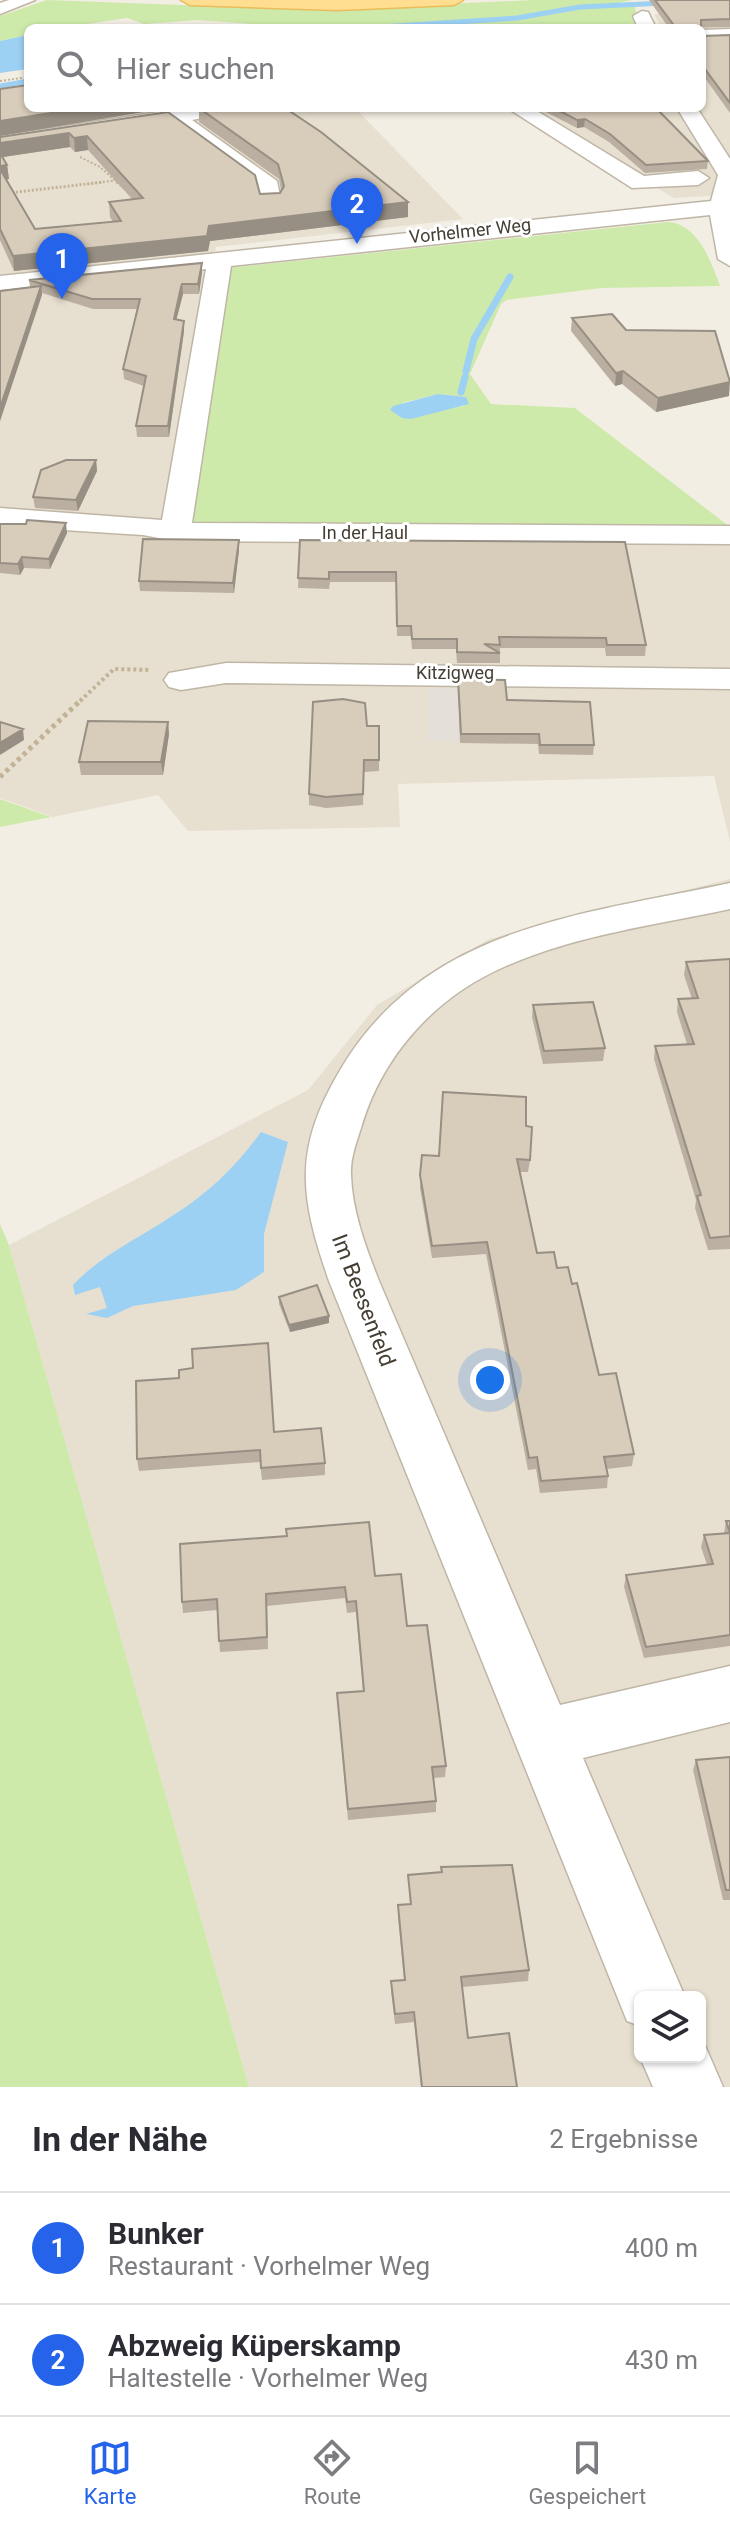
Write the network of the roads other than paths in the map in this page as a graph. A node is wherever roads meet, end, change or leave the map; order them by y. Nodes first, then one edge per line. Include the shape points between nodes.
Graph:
1 (26, 0) edge
2 (190, 0) edge
3 (454, 0) edge
4 (0, 9) edge
5 (730, 35) edge
6 (706, 36) edge
7 (201, 112) edge
8 (524, 112) edge
9 (691, 114) edge
10 (174, 116) junction
11 (718, 120) dead end
12 (0, 142) edge
13 (729, 175) edge
14 (640, 183) junction
15 (270, 201) edge
16 (725, 206) edge
17 (220, 259) junction
18 (730, 259) edge
19 (0, 283) edge
20 (0, 517) edge
21 (175, 532) junction
22 (730, 535) edge
23 (730, 679) edge
24 (181, 680) road end
25 (730, 896) edge
26 (730, 1694) edge
27 (543, 1738) junction
28 (648, 1991) edge
29 (678, 2063) edge
30 (688, 2087) edge

1 - 4 street
2 - 3 main road via 337,5
5 - 6 street
7 - 10 street
8 - 14 street
9 - 11 street
9 - 13 street
10 - 12 street
10 - 15 street via 269,186
13 - 14 street
13 - 16 street
14 - 16 street via 674,200
16 - 17 street, Vorhelmer Weg
16 - 18 street via 722,235
17 - 19 street, Vorhelmer Weg
17 - 21 street
20 - 21 street, In der Haul
21 - 22 street, In der Haul
23 - 24 street, Kitzigweg via 226,673
25 - 27 street, Im Beesenfeld via 503,953 436,987 391,1026 362,1069 340,1117 327,1172 334,1228 354,1281
26 - 27 street
27 - 28 street, Im Beesenfeld
29 - 30 street

